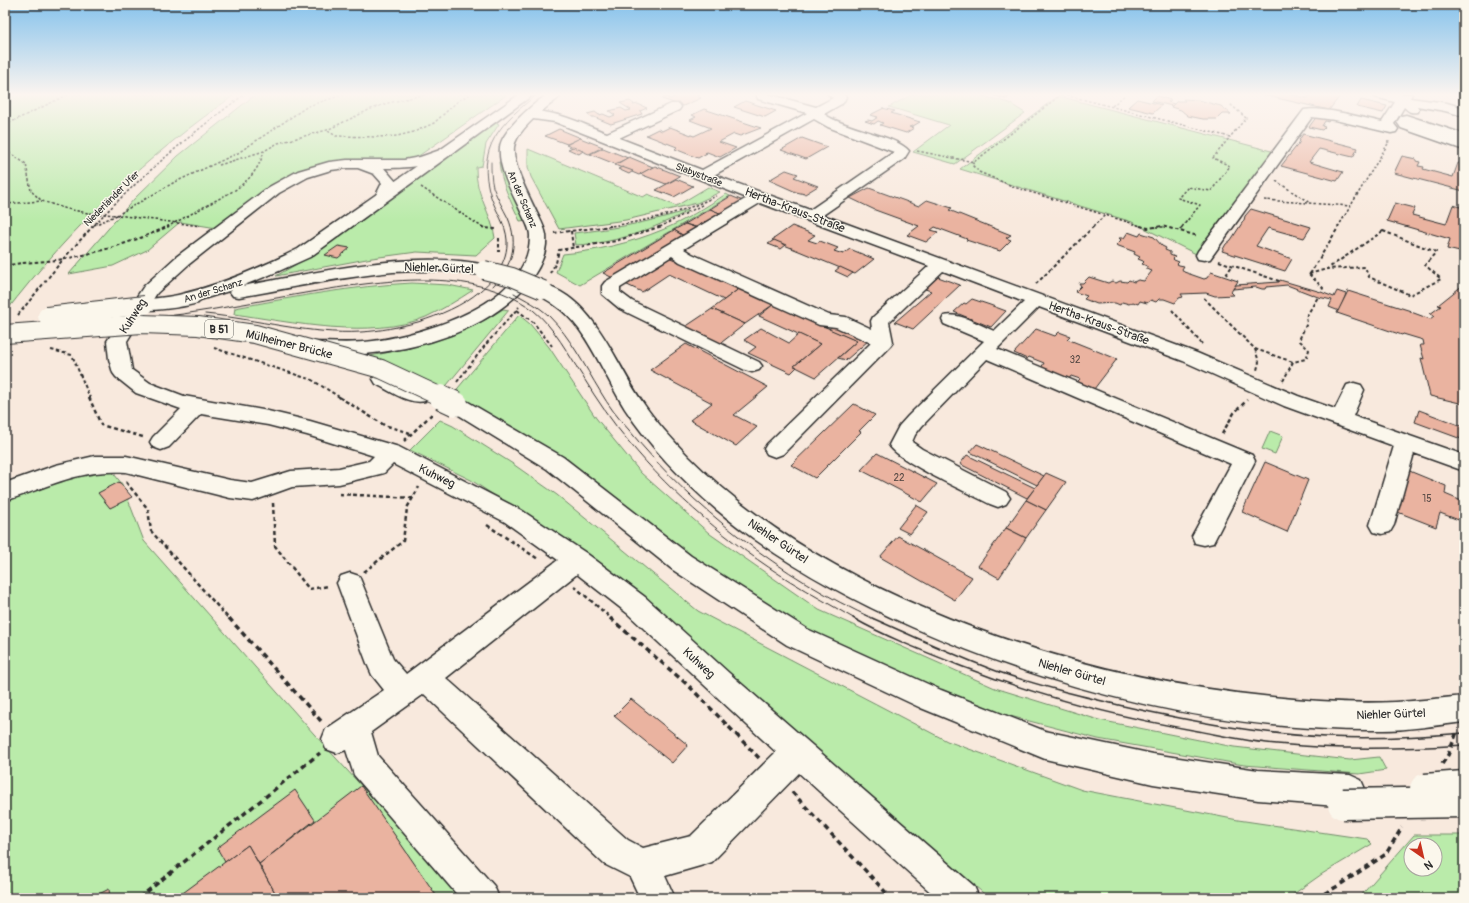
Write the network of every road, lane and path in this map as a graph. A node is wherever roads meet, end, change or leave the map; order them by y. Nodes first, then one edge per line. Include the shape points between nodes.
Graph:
1 (189, 136) edge
2 (263, 136) edge
3 (304, 136) edge
4 (342, 136) edge
5 (394, 136) edge
6 (467, 136) edge
7 (513, 136) edge
8 (603, 136) edge
9 (612, 136) edge
10 (773, 136) edge
11 (867, 136) edge
12 (1007, 136) edge
13 (1227, 136) edge
14 (1292, 136) edge
15 (1388, 136) edge
16 (1401, 136) edge
17 (1437, 136) edge
18 (1230, 137) joint
19 (608, 138) junction
20 (1464, 146) edge
21 (5, 150) edge
22 (902, 150) junction
23 (264, 151) junction
24 (443, 153) junction
25 (1464, 155) edge
26 (974, 162) junction
27 (359, 164) junction
28 (210, 167) junction
29 (1264, 173) junction
30 (703, 175) junction
31 (408, 178) junction
32 (732, 187) junction
33 (384, 195) junction
34 (759, 197) junction
35 (1245, 199) junction
36 (42, 201) junction
37 (5, 204) edge
38 (1311, 204) junction
39 (702, 205) junction
40 (1351, 206) junction
41 (104, 214) junction
42 (118, 215) junction
43 (1105, 215) junction
44 (812, 216) junction
45 (176, 223) junction
46 (94, 225) junction
47 (552, 227) dead end
48 (496, 229) dead end
49 (224, 230) junction
50 (1180, 230) junction
51 (571, 231) junction
52 (554, 233) junction
53 (499, 238) dead end
54 (554, 240) dead end
55 (1214, 241) junction
56 (573, 249) junction
57 (673, 249) junction
58 (499, 252) dead end
59 (1204, 256) joint
60 (64, 259) junction
61 (940, 265) junction
62 (5, 266) edge
63 (1232, 266) junction
64 (1327, 269) junction
65 (1309, 274) junction
66 (1226, 275) dead end
67 (548, 281) junction
68 (1279, 281) dead end
69 (1321, 292) dead end
70 (212, 294) junction
71 (1033, 294) junction
72 (1318, 297) dead end
73 (1204, 298) dead end
74 (521, 305) dead end
75 (517, 310) junction
76 (1172, 310) dead end
77 (951, 320) dead end
78 (7, 327) edge
79 (206, 338) junction
80 (883, 342) junction
81 (1202, 344) dead end
82 (990, 345) junction
83 (552, 346) dead end
84 (308, 348) junction
85 (1255, 349) junction
86 (50, 350) dead end
87 (1293, 362) junction
88 (752, 366) dead end
89 (1268, 382) junction
90 (1354, 390) dead end
91 (450, 402) junction
92 (196, 406) junction
93 (1341, 420) junction
94 (161, 442) joint
95 (1406, 442) junction
96 (775, 449) dead end
97 (1215, 449) junction
98 (391, 453) junction
99 (108, 462) junction
100 (1464, 463) edge
101 (413, 482) dead end
102 (420, 485) junction
103 (426, 487) dead end
104 (5, 492) edge
105 (333, 494) dead end
106 (413, 498) junction
107 (998, 498) dead end
108 (278, 500) dead end
109 (483, 522) dead end
110 (1382, 525) dead end
111 (1204, 536) dead end
112 (568, 567) junction
113 (350, 583) junction
114 (414, 684) junction
115 (1464, 708) edge
116 (346, 733) junction
117 (798, 752) junction
118 (775, 774) junction
119 (1464, 786) edge
120 (1346, 797) junction
121 (1464, 802) edge
122 (642, 866) junction
123 (139, 898) edge
124 (482, 898) edge
125 (658, 898) edge
126 (891, 898) edge
127 (962, 898) edge

1 - 41 path, Niederländer Ufer
2 - 28 path
3 - 23 path via 278,143
4 - 5 path
6 - 24 main road, An der Schanz
7 - 84 main road, An der Schanz / B 51 via 507,147 509,166 538,235 532,263 525,276 508,295 487,310 458,325 406,342 371,348
8 - 19 main road, Slabystraße
9 - 19 main road
10 - 30 main road
11 - 22 main road
12 - 26 path
13 - 18 path
14 - 29 main road
15 - 40 path
16 - 25 main road
17 - 20 main road
18 - 50 path via 1213,158 1230,166 1211,191 1188,187 1178,198 1200,205
19 - 30 main road, Slabystraße
21 - 36 path via 26,164 31,191
22 - 26 path
22 - 44 main road via 899,156
23 - 28 path
23 - 45 path via 262,162 237,190 190,213
24 - 27 main road, Kuhweg via 423,161 404,164
24 - 31 main road, An der Schanz
26 - 43 path via 972,165 980,172 1017,188
27 - 33 main road, Kuhweg via 379,171 390,183
27 - 49 main road, Kuhweg via 329,166 302,174 274,190
28 - 42 path via 173,183
29 - 35 main road
29 - 38 path
30 - 32 main road, Slabystraße
31 - 33 main road, An der Schanz
31 - 48 path via 484,228
32 - 34 main road, Hertha-Kraus-Straße
32 - 39 path
33 - 70 main road, An der Schanz via 304,253
34 - 44 main road, Hertha-Kraus-Straße
34 - 57 main road
35 - 38 path
35 - 55 main road
36 - 37 path
36 - 41 path via 67,209
38 - 40 path
39 - 51 path via 643,220
39 - 56 path via 651,232
40 - 65 path
41 - 42 path
41 - 46 path, Niederländer Ufer
42 - 45 path
42 - 46 path
43 - 50 path via 1148,228 1162,226
43 - 71 path
44 - 61 main road, Hertha-Kraus-Straße
45 - 49 path
45 - 60 path
46 - 60 path, Niederländer Ufer
47 - 52 path
49 - 92 main road, Kuhweg via 182,261 150,290 117,341 118,359 123,373 143,388
50 - 55 path
51 - 52 path
51 - 56 path
52 - 54 path
53 - 58 path
55 - 59 main road
56 - 67 path via 559,250
57 - 80 main road via 686,258 826,321 839,321
57 - 88 main road via 611,286 611,294 626,305
59 - 63 path
60 - 62 path
60 - 78 path, Niederländer Ufer
61 - 71 main road, Hertha-Kraus-Straße
61 - 80 main road via 880,320
63 - 66 path
63 - 68 path
64 - 64 path via 1365,267 1369,277 1410,295 1441,279 1425,265 1436,252 1383,231
64 - 65 path
65 - 69 path via 1323,288
67 - 70 main road, Niehler Gürtel, bridge via 445,266 394,267
67 - 115 main road, Niehler Gürtel via 563,302 583,322 646,423 709,489 785,547 830,575 938,628 1062,671 1127,688 1217,705 1308,714 1395,716
70 - 78 main road, Niehler Gürtel, bridge via 177,301 70,314
71 - 82 main road
71 - 89 main road, Hertha-Kraus-Straße via 1190,357
72 - 87 path via 1306,317 1307,323 1299,340 1309,350 1306,359
73 - 85 path
74 - 75 path
75 - 83 path via 533,322
75 - 91 path via 487,343
76 - 81 path
77 - 82 main road
78 - 79 main road, B 51, bridge via 140,327
78 - 84 main road, Mülheimer Brücke / B 51, bridge via 142,324 184,326 255,334
79 - 91 main road via 261,342 356,368
79 - 91 path via 312,380 384,425 410,433
80 - 96 main road
82 - 97 main road
82 - 107 main road via 913,422 903,434 900,445 914,455
84 - 91 main road, Mülheimer Brücke / B 51, bridge via 381,369
85 - 87 path
85 - 89 path
86 - 94 path via 72,355 101,425
87 - 89 path
89 - 93 main road, Hertha-Kraus-Straße via 1291,401
89 - 97 path via 1260,395 1247,399 1234,413
90 - 93 main road
91 - 120 main road via 549,469 715,598 805,651 882,689 1016,747 1117,775 1266,800
92 - 94 main road
92 - 98 main road, Kuhweg via 310,428
93 - 95 main road, Hertha-Kraus-Straße
95 - 100 main road, Hertha-Kraus-Straße
95 - 110 main road
97 - 111 main road via 1244,461
98 - 99 main road via 376,467 339,476 291,479 253,492
98 - 112 main road, Kuhweg via 513,516
99 - 104 main road via 62,471
99 - 116 path via 148,509 151,531
101 - 102 path
102 - 103 path
102 - 106 path
105 - 106 path
106 - 113 path via 407,508 403,541
108 - 113 path via 273,502 275,546 309,589
109 - 112 path
112 - 114 main road
112 - 117 main road, Kuhweg via 636,605
112 - 118 path
113 - 114 main road via 382,666
114 - 116 main road
114 - 122 main road via 616,852
116 - 123 path
116 - 124 main road via 365,764
117 - 118 main road
117 - 127 main road, Kuhweg
118 - 122 main road via 700,850
118 - 126 path
119 - 120 main road, bridge
120 - 121 main road, bridge via 1413,804
122 - 125 main road

